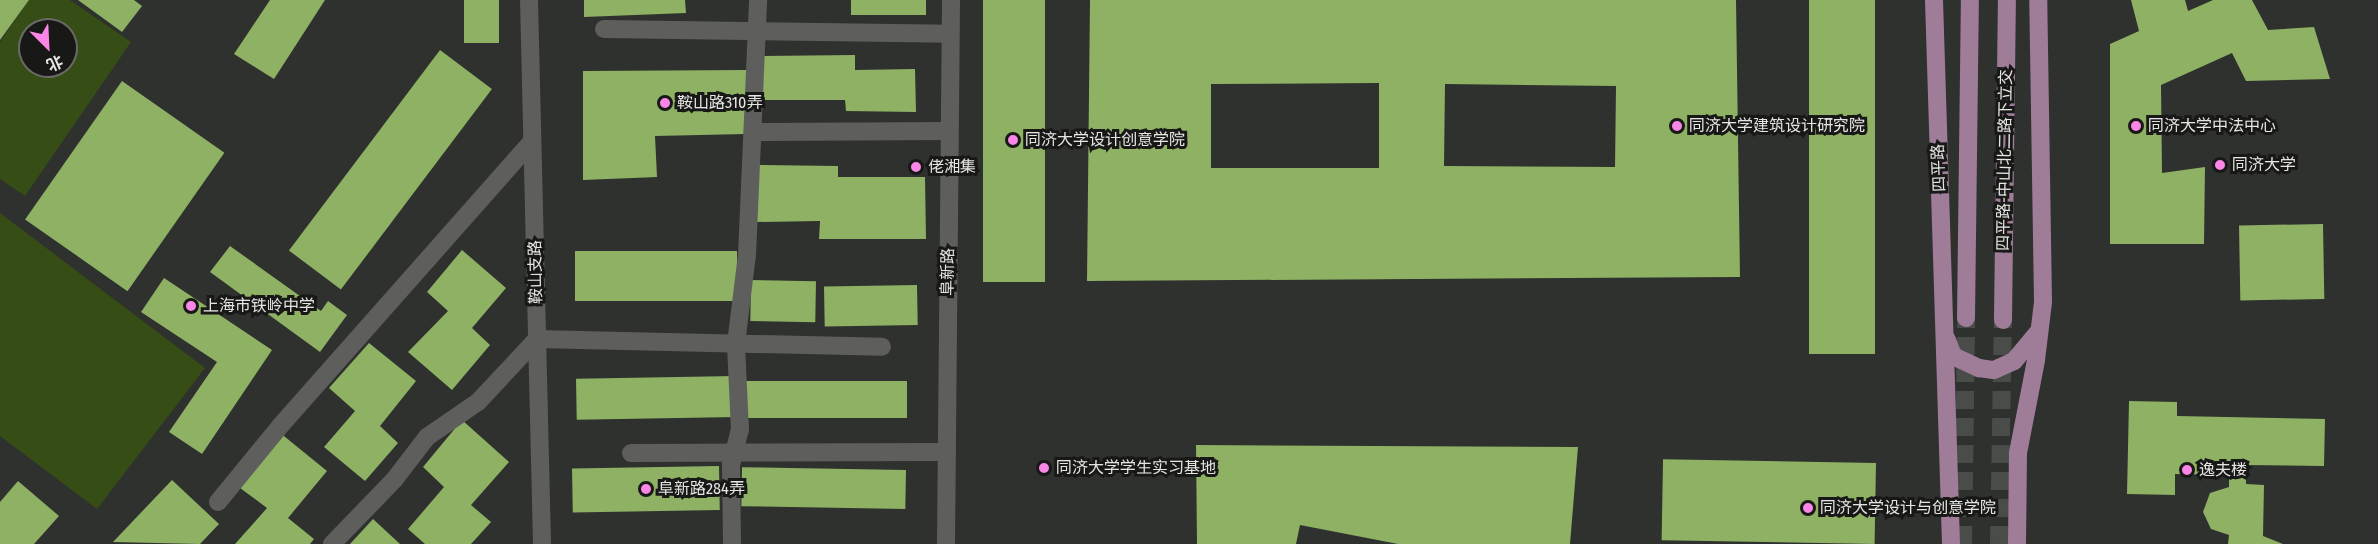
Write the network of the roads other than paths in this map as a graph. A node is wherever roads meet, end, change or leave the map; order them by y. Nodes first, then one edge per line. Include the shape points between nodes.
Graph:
1 (529, 0) edge
2 (758, 0) edge
3 (951, 0) edge
4 (1934, 0) edge
5 (1970, 0) edge
6 (2007, 0) edge
7 (2038, 0) edge
8 (604, 29) dead end
9 (757, 31) junction
10 (950, 34) junction
11 (950, 131) junction
12 (753, 132) junction
13 (532, 141) junction
14 (1966, 318) tunnel mouth
15 (2003, 320) tunnel mouth
16 (2041, 329) junction
17 (1945, 335) junction
18 (537, 339) junction
19 (736, 344) junction
20 (882, 347) dead end
21 (734, 452) junction
22 (947, 452) junction
23 (631, 453) dead end
24 (218, 502) dead end
25 (333, 544) edge
26 (542, 544) edge
27 (732, 544) edge
28 (946, 544) edge
29 (1951, 544) edge
30 (2017, 544) edge

1 - 13 street, 鞍山支路
2 - 9 street
3 - 10 street, 阜新路
4 - 17 main road, 四平路
5 - 14 main road
6 - 15 main road, 四平路-中山北二路下立交
7 - 16 main road
8 - 9 street
9 - 10 street
9 - 12 street
10 - 11 street, 阜新路
11 - 12 street
11 - 22 street, 阜新路
12 - 19 street via 747,255
13 - 18 street, 鞍山支路
13 - 24 street
16 - 17 main road, 四平路 via 2014,361 1994,370 1953,356
16 - 30 main road via 2018,453
17 - 29 main road, 四平路
18 - 19 street
18 - 25 street via 478,402 427,437 394,480
18 - 26 street, 鞍山支路
19 - 20 street
19 - 21 street via 740,430
21 - 22 street
21 - 23 street
21 - 27 street
22 - 28 street, 阜新路

